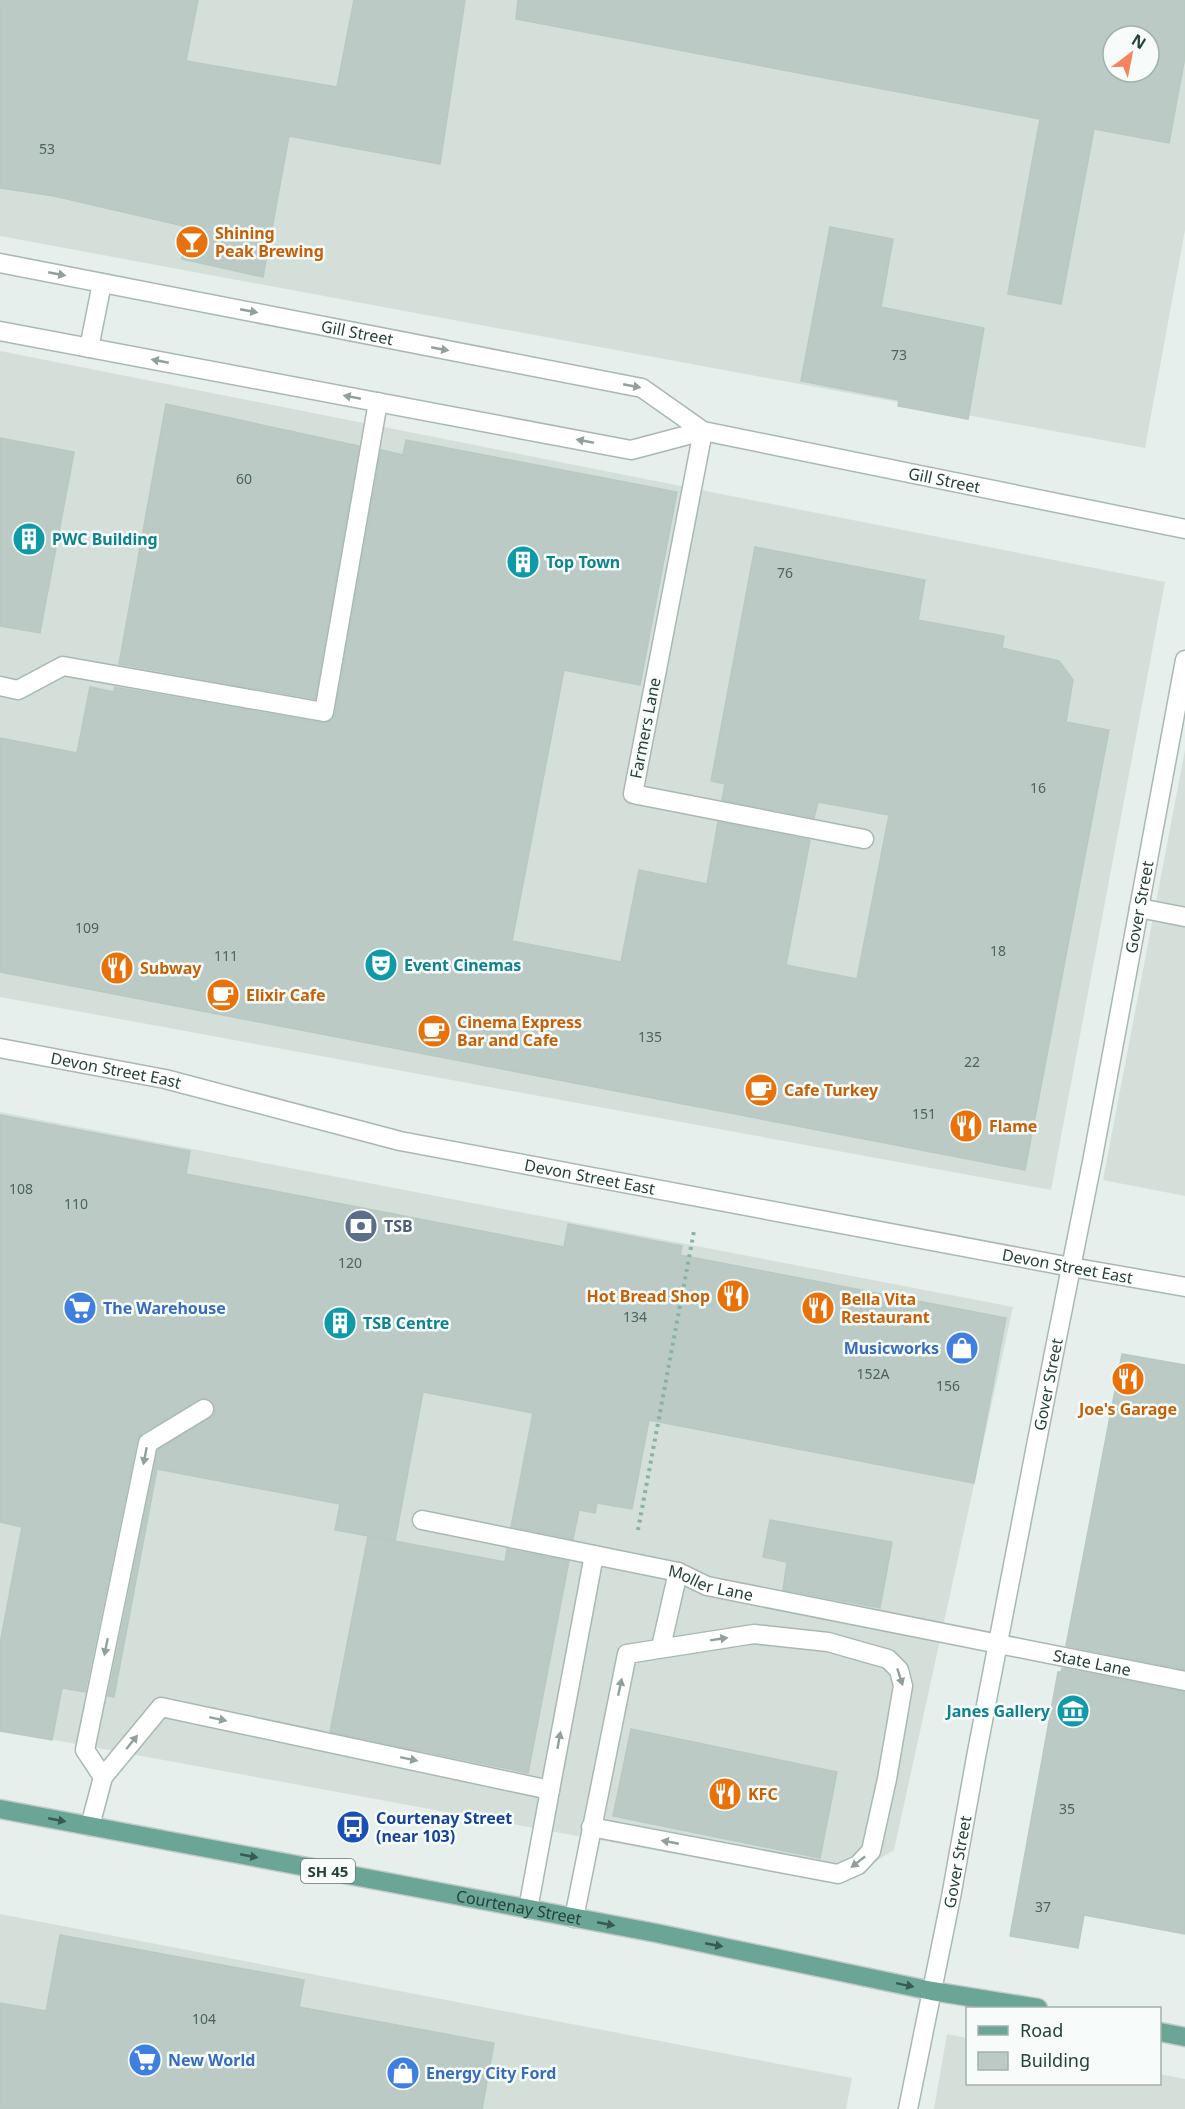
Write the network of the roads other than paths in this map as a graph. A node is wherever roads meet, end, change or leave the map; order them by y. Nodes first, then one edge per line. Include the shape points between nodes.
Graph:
1 (0, 263) edge
2 (102, 283) junction
3 (0, 331) edge
4 (88, 348) junction
5 (378, 402) junction
6 (703, 431) junction
7 (1185, 529) edge
8 (1185, 660) edge
9 (0, 686) edge
10 (864, 839) dead end
11 (1139, 908) junction
12 (1185, 917) edge
13 (0, 1048) edge
14 (1071, 1267) junction
15 (1185, 1287) edge
16 (204, 1409) dead end
17 (422, 1520) dead end
18 (594, 1555) junction
19 (678, 1572) junction
20 (998, 1644) junction
21 (661, 1647) junction
22 (1185, 1681) edge
23 (103, 1777) junction
24 (550, 1790) junction
25 (0, 1809) edge
26 (90, 1826) junction
27 (591, 1827) junction
28 (528, 1909) junction
29 (574, 1918) junction
30 (932, 1990) junction
31 (1032, 2007) edge
32 (1161, 2032) edge
33 (1185, 2037) edge
34 (908, 2109) edge

1 -> 2 street, Gill Street
2 - 4 street
2 -> 6 street, Gill Street via 642,388
3 - 4 street, Gill Street
5 -> 4 street, Gill Street
6 -> 5 street, Gill Street via 631,450
5 - 9 street via 324,712 63,666 18,690
6 - 7 street, Gill Street
6 - 10 street, Farmers Lane via 633,794
8 - 11 street, Gover Street
11 - 12 street
11 - 14 street, Gover Street
13 - 14 street, Devon Street East via 165,1079 400,1141
14 - 15 street, Devon Street East
14 - 20 street, Gover Street
16 -> 23 street via 148,1443 85,1750
17 - 18 street, Moller Lane
18 - 19 street, Moller Lane
24 -> 18 street
19 - 20 street, Moller Lane via 707,1586
19 - 21 street
20 - 22 street, State Lane
20 - 30 street, Gover Street
27 -> 21 street via 627,1654
21 -> 27 street via 754,1634 828,1642 894,1664 903,1686 872,1851 858,1865 838,1874
23 -> 24 street via 161,1707
23 - 26 street
24 - 28 street
25 -> 26 main road, Courtenay Street / SH 45
26 -> 28 main road, Courtenay Street / SH 45
27 - 29 street
28 - 29 main road, Courtenay Street / SH 45
29 -> 30 main road, Courtenay Street / SH 45
30 - 31 main road, Courtenay Street / SH 45
30 - 34 street, Gover Street
32 - 33 main road

